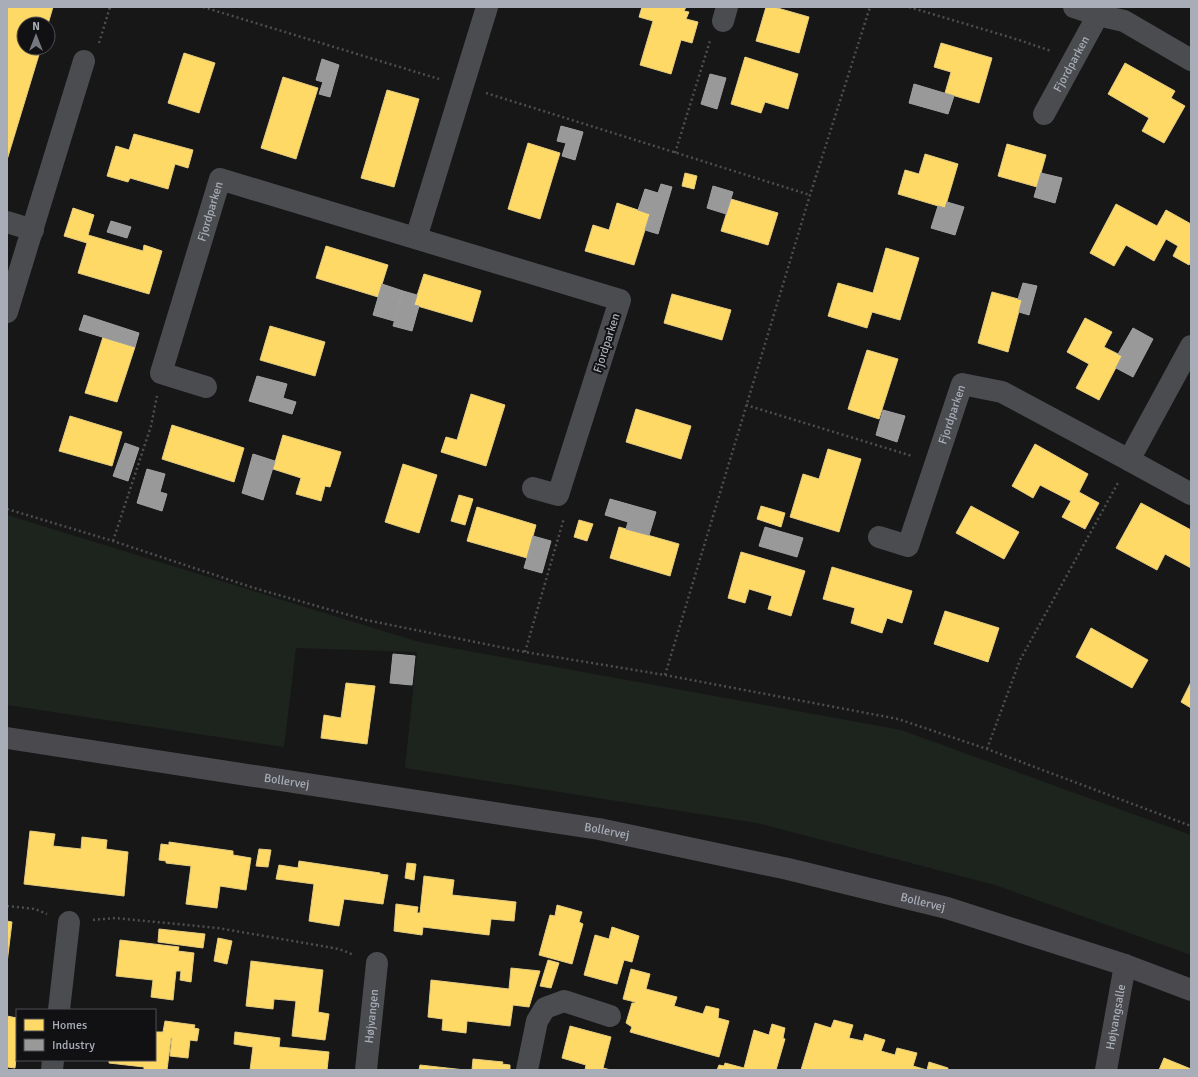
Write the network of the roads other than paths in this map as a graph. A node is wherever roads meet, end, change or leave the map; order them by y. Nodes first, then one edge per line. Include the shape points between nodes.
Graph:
1 (487, 7) edge
2 (1074, 7) edge
3 (1098, 15) junction
4 (1191, 60) edge
5 (84, 61) road end
6 (1044, 114) dead end
7 (7, 222) edge
8 (33, 230) junction
9 (416, 238) junction
10 (7, 312) edge
11 (1191, 346) edge
12 (206, 387) dead end
13 (1129, 460) junction
14 (534, 488) dead end
15 (1191, 494) edge
16 (879, 537) dead end
17 (7, 738) edge
18 (69, 922) road end
19 (377, 963) road end
20 (1125, 965) junction
21 (1191, 990) edge
22 (59, 1009) edge
23 (610, 1016) dead end
24 (366, 1070) edge
25 (527, 1070) edge
26 (1106, 1070) edge

1 - 9 street
2 - 3 street
3 - 4 street via 1124,21
3 - 6 street, Fjordparken
5 - 8 street
7 - 8 street
8 - 10 street
9 - 12 street, Fjordparken via 220,179 162,372
9 - 14 street, Fjordparken via 620,300 558,495
11 - 13 street
13 - 15 street, Fjordparken
13 - 16 street, Fjordparken via 1002,392 962,384 908,546
17 - 20 main road, Bollervej via 598,828 946,908
18 - 22 street
19 - 24 street, Højvangen
20 - 21 main road, Bollervej
20 - 26 main road, Højvangsalle
23 - 25 street via 564,1001 545,1008 537,1021

